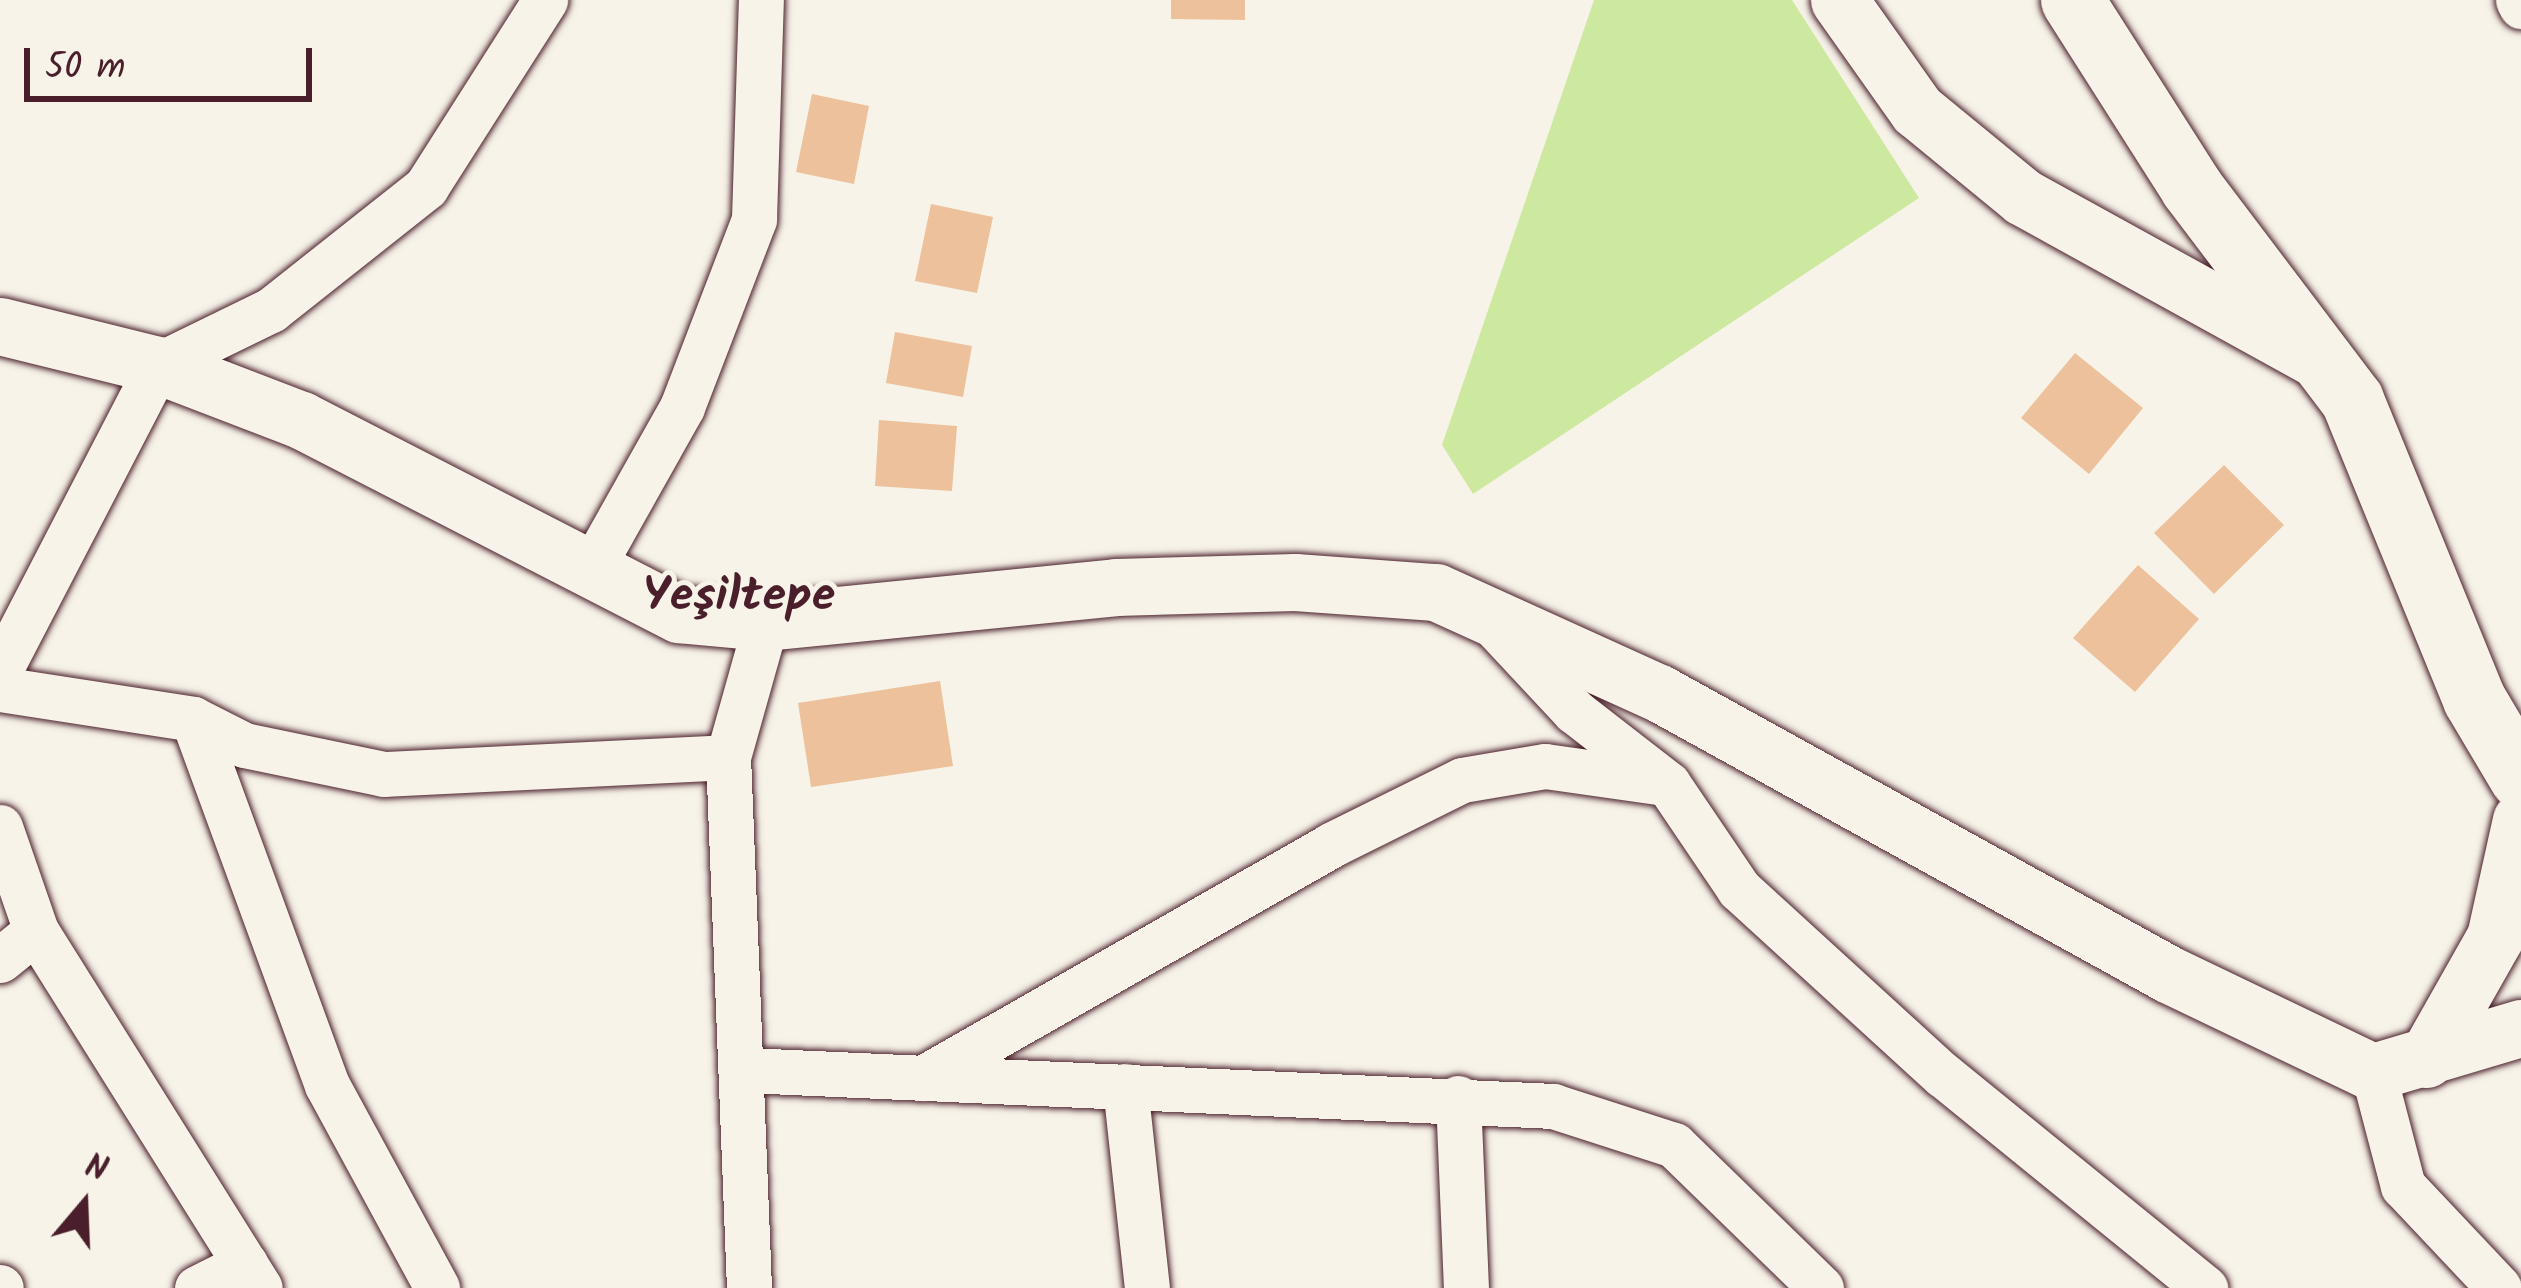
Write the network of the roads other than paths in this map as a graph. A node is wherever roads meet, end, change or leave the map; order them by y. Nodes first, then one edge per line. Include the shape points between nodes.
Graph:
1 (760, 0) edge
2 (1839, 0) edge
3 (2072, 0) edge
4 (529, 6) edge
5 (0, 326) edge
6 (2324, 363) junction
7 (158, 365) junction
8 (590, 571) junction
9 (1483, 613) junction
10 (766, 622) junction
11 (0, 670) edge
12 (0, 689) edge
13 (193, 719) junction
14 (728, 757) junction
15 (2521, 778) edge
16 (1668, 784) junction
17 (2521, 820) edge
18 (0, 827) edge
19 (36, 931) junction
20 (0, 960) edge
21 (2521, 1028) edge
22 (2400, 1066) junction
23 (746, 1070) junction
24 (922, 1078) junction
25 (1125, 1086) junction
26 (1458, 1099) junction
27 (252, 1276) edge
28 (197, 1288) edge
29 (437, 1288) edge
30 (749, 1288) edge
31 (1147, 1288) edge
32 (1466, 1288) edge
33 (1821, 1288) edge
34 (2205, 1288) edge
35 (2499, 1288) edge

1 - 8 street via 754,219 682,407
2 - 6 street via 1917,110 2024,197
3 - 6 main road via 2191,187
4 - 7 street via 426,187 271,310
5 - 7 street
6 - 15 main road via 2352,400 2474,699
7 - 8 street via 301,420
7 - 11 street
8 - 10 street via 680,614
9 - 10 street via 1436,592 1295,582 1116,587
9 - 16 street via 1574,711
9 - 22 street via 1659,693 2168,974
10 - 14 street
12 - 13 street
13 - 14 street via 244,746 384,773
13 - 29 street via 327,1085
14 - 23 street
16 - 24 street via 1545,766 1462,780 1331,845
16 - 34 street via 1739,889 1943,1075
17 - 22 street via 2495,937
18 - 19 street
19 - 20 street
19 - 27 street
21 - 22 street
22 - 35 street via 2403,1186
23 - 24 street
23 - 30 street
24 - 25 street
25 - 26 street
25 - 31 street
26 - 32 street
26 - 33 street via 1553,1106 1674,1145
27 - 28 street

